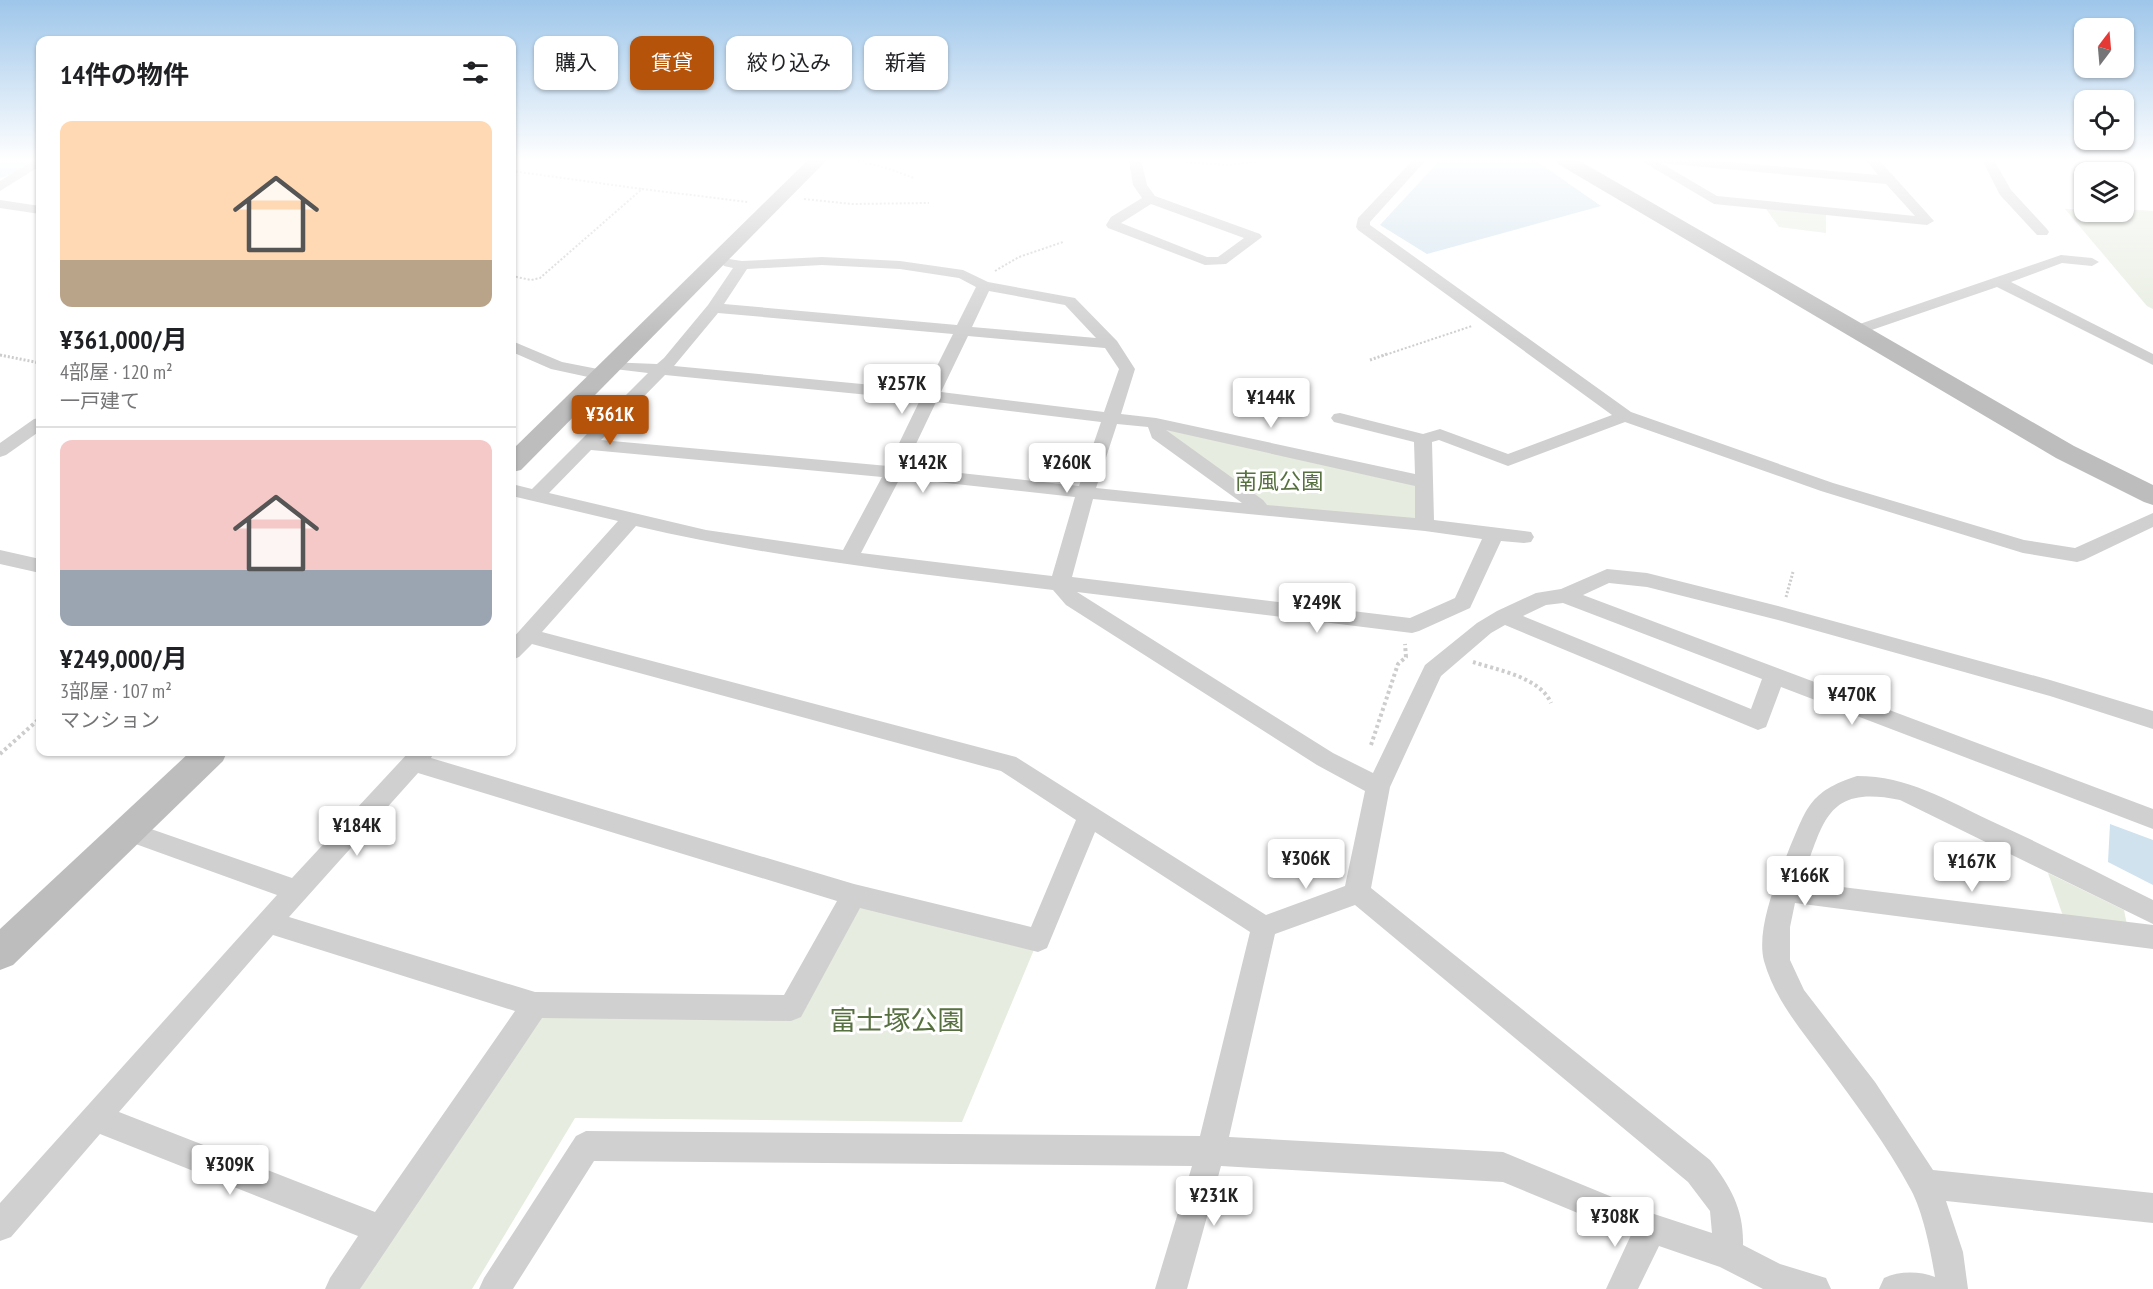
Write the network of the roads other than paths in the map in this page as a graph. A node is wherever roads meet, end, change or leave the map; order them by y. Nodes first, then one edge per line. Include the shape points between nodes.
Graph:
1 (756, 220) edge
2 (1116, 220) edge
3 (1209, 220) edge
4 (1364, 220) edge
5 (1667, 220) edge
6 (2031, 220) edge
7 (2042, 232) dead end
8 (714, 261) junction
9 (2092, 262) dead end
10 (742, 265) junction
11 (1998, 282) junction
12 (982, 284) junction
13 (714, 308) junction
14 (962, 331) junction
15 (1854, 331) junction
16 (1111, 344) junction
17 (516, 348) edge
18 (2153, 360) edge
19 (607, 370) junction
20 (658, 371) junction
21 (930, 396) junction
22 (1111, 416) junction
23 (1625, 416) junction
24 (1340, 418) dead end
25 (1156, 423) junction
26 (36, 426) edge
27 (1423, 439) junction
28 (587, 444) junction
29 (0, 451) edge
30 (516, 460) edge
31 (894, 472) junction
32 (1425, 482) junction
33 (516, 491) edge
34 (1085, 494) junction
35 (536, 495) junction
36 (2153, 496) edge
37 (1261, 511) junction
38 (631, 519) junction
39 (2153, 519) edge
40 (1425, 525) junction
41 (1491, 533) junction
42 (1524, 537) dead end
43 (0, 557) edge
44 (849, 558) junction
45 (36, 565) edge
46 (1059, 584) junction
47 (1564, 596) junction
48 (1504, 616) junction
49 (527, 635) junction
50 (516, 647) edge
51 (1774, 675) junction
52 (2153, 720) edge
53 (207, 756) edge
54 (419, 757) edge
55 (1378, 787) junction
56 (1090, 816) junction
57 (2153, 819) edge
58 (128, 831) junction
59 (297, 891) junction
60 (1785, 891) junction
61 (1358, 893) junction
62 (854, 895) junction
63 (2153, 913) edge
64 (268, 922) junction
65 (1264, 927) junction
66 (2153, 937) edge
67 (0, 952) edge
68 (535, 1005) junction
69 (96, 1118) junction
70 (1211, 1151) junction
71 (1925, 1184) junction
72 (2153, 1208) edge
73 (0, 1226) edge
74 (1651, 1228) junction
75 (381, 1230) junction
76 (1727, 1254) junction
77 (341, 1289) edge
78 (495, 1289) edge
79 (1172, 1289) edge
80 (1622, 1289) edge
81 (1815, 1289) edge
82 (1896, 1289) edge
83 (1925, 1289) edge
84 (1952, 1289) edge

1 - 8 street
2 - 3 street via 1113,225 1205,261 1221,261 1256,237
4 - 23 street via 1363,227
5 - 15 street
6 - 7 street
8 - 10 street
8 - 19 street
9 - 11 street via 2061,259
10 - 12 street via 868,262 963,274
10 - 13 street
11 - 15 street
11 - 18 street
12 - 14 street
12 - 16 street via 1070,301
13 - 14 street
13 - 20 street
14 - 16 street
14 - 21 street
15 - 36 street via 2065,452
16 - 22 street via 1127,369
17 - 19 street via 557,366
19 - 20 street
19 - 30 street
20 - 21 street
20 - 28 street
21 - 22 street
21 - 31 street
22 - 25 street
22 - 34 street
23 - 27 street via 1508,460 1440,434
23 - 39 street via 1827,488 2023,546 2077,555
24 - 27 street
25 - 32 street
25 - 37 street via 1158,434
26 - 29 street
27 - 32 street
28 - 31 street
28 - 35 street
31 - 34 street
31 - 44 street
32 - 40 street
33 - 35 street
34 - 37 street
34 - 46 street
35 - 38 street
37 - 40 street
38 - 44 street via 706,536
38 - 49 street
40 - 41 street
41 - 42 street
41 - 46 street via 1492,540 1463,603 1412,626
43 - 45 street
44 - 46 street
46 - 55 street via 1074,600
47 - 48 street via 1543,598
47 - 51 street
47 - 52 street via 1607,576 1647,580 2050,688
48 - 51 street via 1758,721
48 - 55 street via 1433,671
49 - 50 street
49 - 56 street via 1008,764
51 - 57 street
53 - 58 street
54 - 59 street
54 - 62 street
55 - 61 street
56 - 62 street via 1038,939
56 - 65 street
58 - 59 street
58 - 67 street
59 - 64 street
60 - 63 street via 1817,812 1827,800 1849,789 1880,786 1924,800
60 - 66 street
60 - 71 street via 1777,927 1777,960 1794,999 1866,1092
61 - 65 street
61 - 76 street via 1699,1171 1724,1203 1729,1230
62 - 68 street via 791,1008
64 - 68 street
64 - 69 street
65 - 70 street
68 - 75 street
69 - 73 street
69 - 75 street
70 - 74 street via 1503,1167
70 - 78 street via 586,1146
70 - 79 street
71 - 72 street
71 - 84 street via 1947,1252
74 - 76 street
74 - 80 street
75 - 77 street
76 - 81 street via 1776,1280
82 - 83 street

